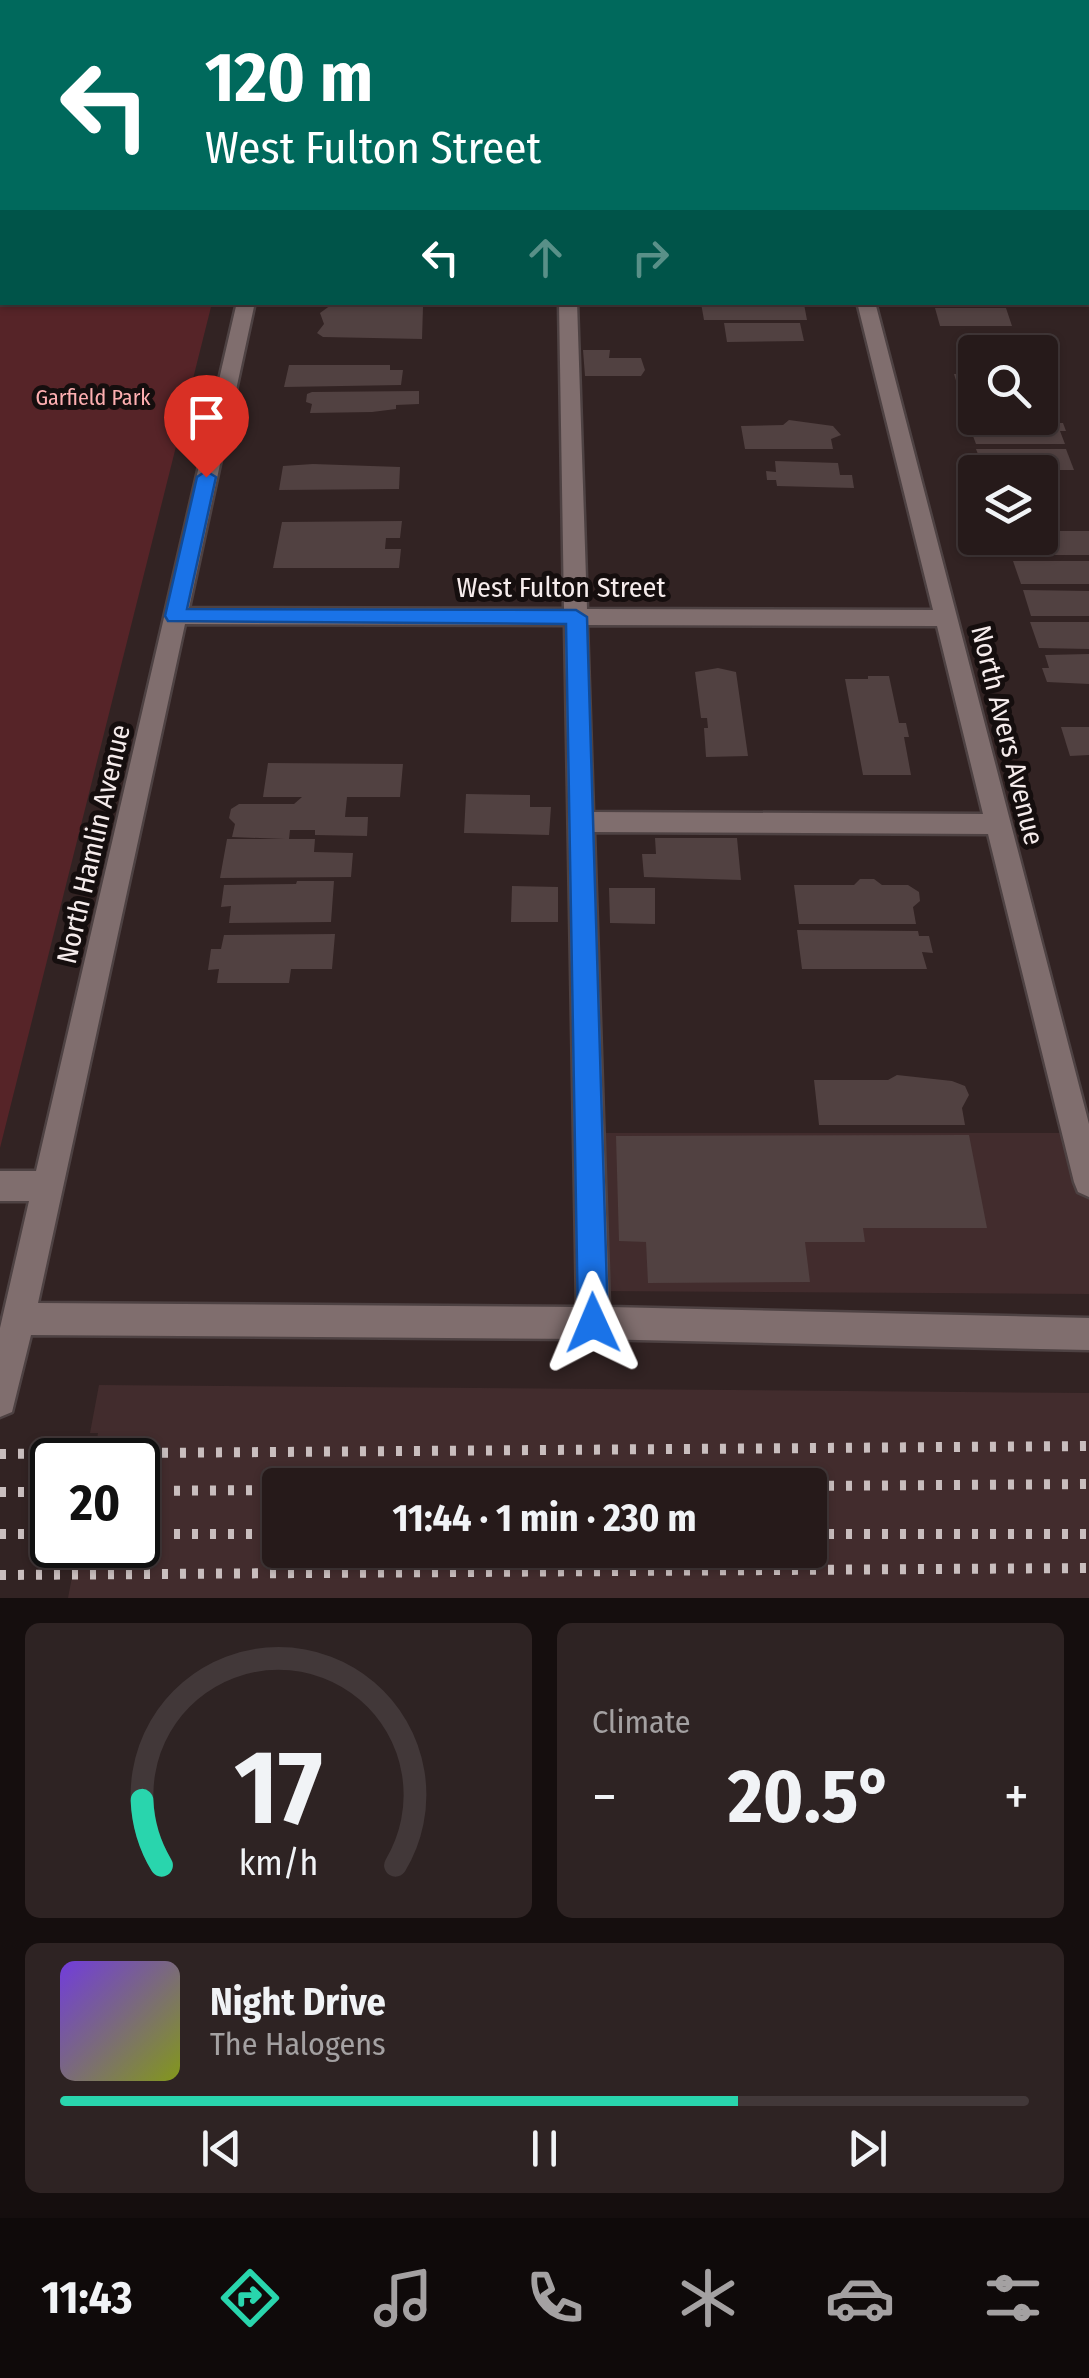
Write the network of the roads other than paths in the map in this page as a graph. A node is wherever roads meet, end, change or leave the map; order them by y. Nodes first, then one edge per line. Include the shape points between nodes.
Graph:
1 (245, 305) edge
2 (568, 305) edge
3 (867, 305) edge
4 (175, 616) junction
5 (576, 617) junction
6 (948, 618) junction
7 (582, 822) junction
8 (999, 824) junction
9 (1089, 1182) edge
10 (0, 1186) edge
11 (48, 1186) junction
12 (18, 1319) junction
13 (593, 1323) junction
14 (1089, 1334) edge
15 (0, 1400) edge

1 - 4 street, North Hamlin Avenue
2 - 5 street
3 - 6 street, North Avers Avenue
4 - 5 street, West Fulton Street
4 - 11 street, North Hamlin Avenue
5 - 6 street, West Fulton Street
5 - 7 street
6 - 8 street, North Avers Avenue
7 - 8 street
7 - 13 street
8 - 9 street, North Avers Avenue
10 - 11 street
11 - 12 street, North Hamlin Avenue
12 - 13 street
12 - 15 street, North Hamlin Avenue
13 - 14 street

